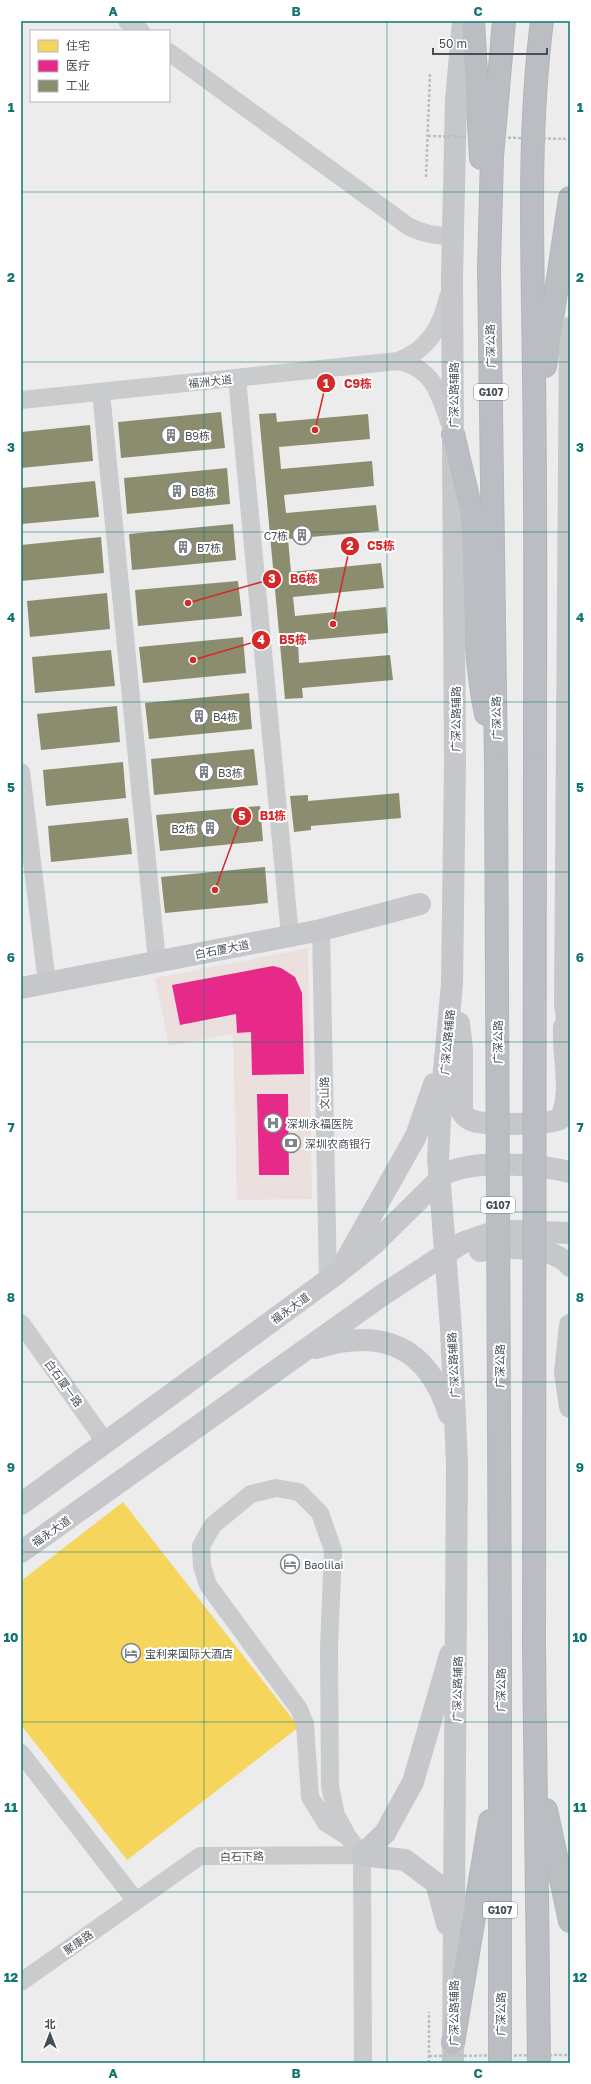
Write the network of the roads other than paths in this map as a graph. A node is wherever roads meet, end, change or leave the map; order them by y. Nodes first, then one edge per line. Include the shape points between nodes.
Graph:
1 (127, 21) edge
2 (463, 21) edge
3 (473, 21) edge
4 (504, 21) edge
5 (542, 21) edge
6 (140, 30) edge
7 (170, 53) edge
8 (570, 198) edge
9 (453, 236) junction
10 (489, 266) junction
11 (452, 276) junction
12 (570, 328) edge
13 (398, 361) junction
14 (237, 378) junction
15 (101, 392) junction
16 (21, 400) edge
17 (535, 430) junction
18 (453, 434) junction
19 (496, 762) junction
20 (21, 772) edge
21 (568, 900) edge
22 (420, 904) dead end
23 (321, 930) junction
24 (290, 936) junction
25 (157, 962) junction
26 (47, 983) junction
27 (452, 984) junction
28 (21, 988) edge
29 (565, 1004) junction
30 (448, 1041) junction
31 (570, 1044) edge
32 (570, 1172) edge
33 (439, 1179) junction
34 (570, 1233) edge
35 (444, 1254) junction
36 (570, 1266) edge
37 (334, 1276) junction
38 (21, 1323) edge
39 (570, 1325) edge
40 (451, 1329) junction
41 (302, 1353) junction
42 (570, 1407) edge
43 (106, 1443) junction
44 (457, 1463) junction
45 (21, 1504) edge
46 (21, 1552) edge
47 (458, 1627) junction
48 (21, 1753) edge
49 (500, 1756) junction
50 (536, 1764) junction
51 (348, 1837) junction
52 (362, 1855) junction
53 (136, 1901) junction
54 (570, 1921) edge
55 (454, 1956) junction
56 (21, 1982) edge
57 (453, 2053) edge
58 (363, 2063) edge
59 (500, 2063) edge
60 (539, 2063) edge

1 - 6 street
2 - 9 main road, 广深公路辅路 via 456,100
3 - 10 highway
4 - 10 highway, 广深公路 / G107 via 492,157
5 - 17 highway via 532,198
7 - 9 street via 408,226 420,233
8 - 17 highway
9 - 11 main road, 广深公路辅路
10 - 19 highway, 广深公路 / G107
11 - 13 street via 444,313 438,327 420,350
11 - 18 main road, 广深公路辅路
12 - 21 main road
13 - 14 street, 福洲大道
13 - 18 street via 410,363 429,378 440,393
14 - 15 street, 福洲大道
14 - 24 street
15 - 16 street, 福洲大道
15 - 25 street
17 - 50 highway, bridge
18 - 19 highway via 471,516 480,685
18 - 27 main road, 广深公路辅路 via 455,763
19 - 49 highway, 广深公路 / G107, bridge
20 - 26 street
21 - 29 main road
22 - 23 main road, 白石厦大道
23 - 24 main road, 白石厦大道
23 - 37 street, 文山路
24 - 25 main road, 白石厦大道
25 - 26 main road, 白石厦大道
26 - 28 main road, 白石厦大道
27 - 29 main road via 462,1049 462,1112 471,1120 479,1122 545,1123 560,1119 564,1113 566,1098
27 - 30 main road, 广深公路辅路
29 - 31 main road
30 - 33 main road, 广深公路辅路 via 440,1119
30 - 37 main road via 416,1136
32 - 33 main road, 福永大道 via 538,1166 474,1166 454,1170
33 - 35 main road, 广深公路辅路
33 - 37 main road, 福永大道 via 374,1244
34 - 35 main road, 福永大道 via 513,1230 494,1232 462,1243
35 - 40 main road, 广深公路辅路
35 - 41 main road, 福永大道
36 - 40 main road via 562,1259 540,1251 495,1248 472,1253 463,1259 453,1276
37 - 43 main road, 福永大道
38 - 43 street, 白石厦一路
39 - 42 main road via 565,1373
40 - 44 main road, 广深公路辅路
41 - 44 main road via 350,1340 389,1343 405,1350 433,1376 443,1394 454,1437
41 - 46 main road, 福永大道
43 - 45 main road, 福永大道
44 - 47 main road, 广深公路辅路
47 - 52 main road via 413,1782 385,1833
47 - 55 main road, 广深公路辅路
48 - 53 street
49 - 57 highway
49 - 59 highway, 广深公路 / G107
50 - 54 highway
50 - 60 highway
51 - 51 street via 336,1815 330,1786 329,1648 333,1550 320,1512 299,1492 276,1488 251,1494 213,1525 201,1546 202,1566 208,1585 299,1709 306,1724 310,1797 326,1823
51 - 52 street
52 - 53 street, 白石下路 via 200,1856
52 - 55 main road via 405,1860 436,1883
52 - 58 street
53 - 56 street, 聚康路
55 - 57 main road, 广深公路辅路

